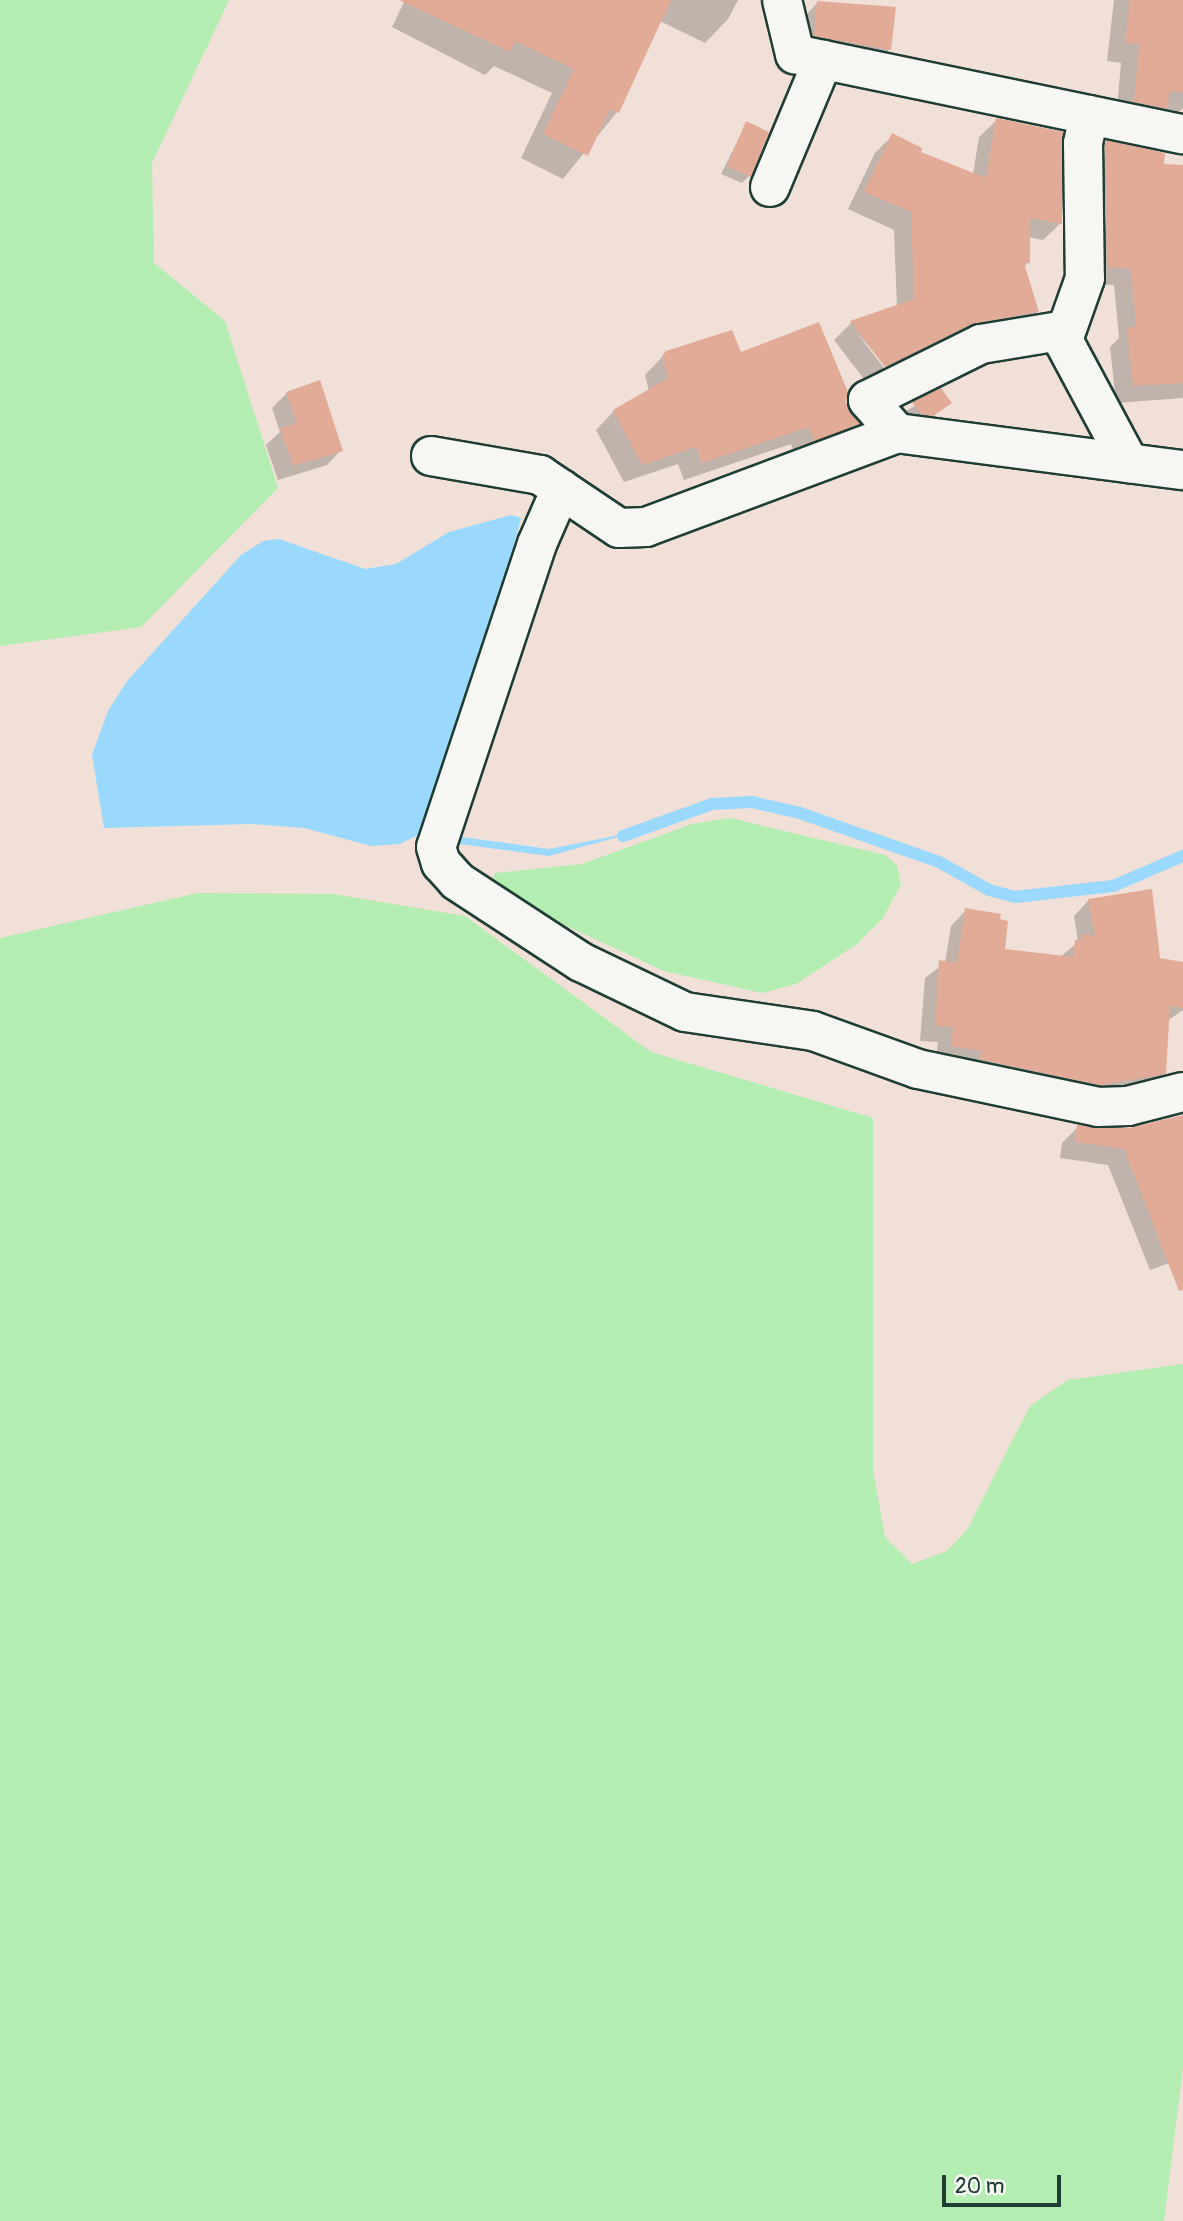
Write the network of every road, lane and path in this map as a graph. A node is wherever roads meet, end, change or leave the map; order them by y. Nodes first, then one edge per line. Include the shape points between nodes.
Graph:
1 (782, 0) edge
2 (809, 57) junction
3 (1089, 115) junction
4 (1183, 134) edge
5 (770, 187) dead end
6 (1066, 330) junction
7 (897, 433) junction
8 (431, 456) dead end
9 (1129, 463) junction
10 (1183, 470) edge
11 (561, 489) junction
12 (1183, 1092) edge

1 - 2 street
2 - 3 street
2 - 5 street
3 - 4 street
3 - 6 street via 1083,143 1086,278
6 - 7 street via 981,344 868,400
6 - 9 street via 1063,340
7 - 9 street
7 - 11 street via 646,527 619,528
8 - 11 street via 540,475
9 - 10 street
11 - 12 street via 537,544 436,847 441,863 457,881 582,962 685,1012 813,1031 918,1069 1098,1107 1128,1106

